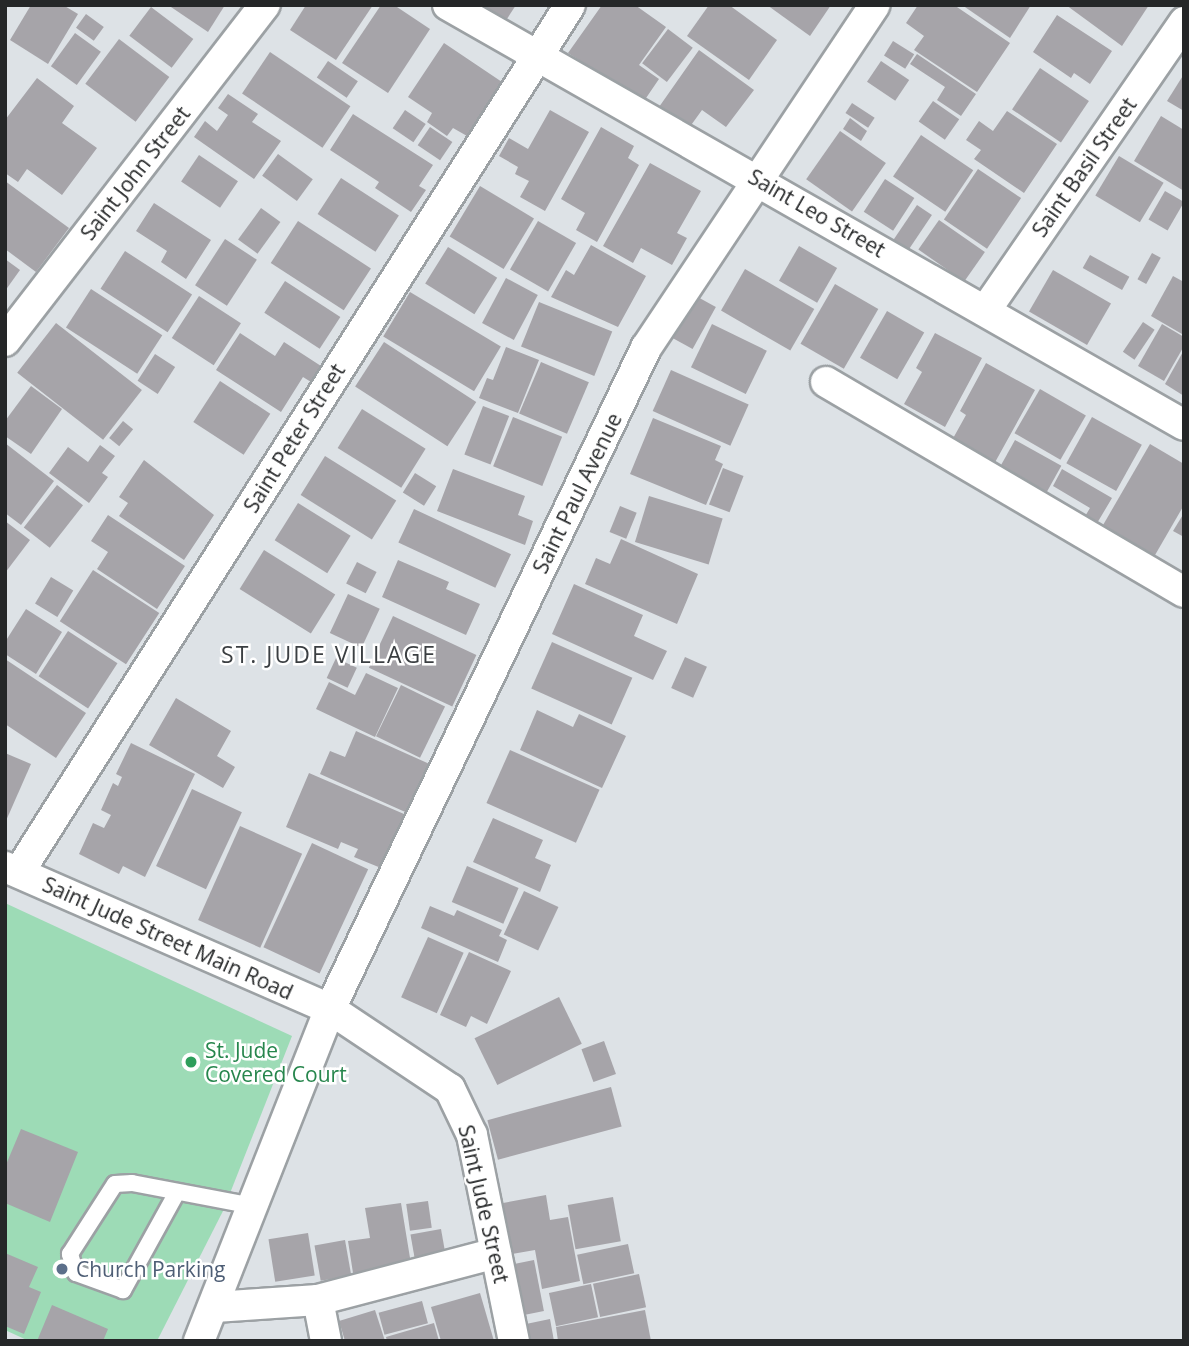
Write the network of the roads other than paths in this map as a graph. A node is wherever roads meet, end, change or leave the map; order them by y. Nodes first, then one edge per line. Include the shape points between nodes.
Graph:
1 (265, 5) edge
2 (449, 5) edge
3 (570, 5) edge
4 (875, 5) edge
5 (1184, 22) edge
6 (536, 55) junction
7 (757, 178) junction
8 (985, 311) junction
9 (5, 341) edge
10 (825, 382) dead end
11 (1184, 425) edge
12 (1184, 592) edge
13 (12, 869) edge
14 (330, 1009) junction
15 (176, 1194) junction
16 (254, 1206) junction
17 (496, 1253) junction
18 (318, 1300) junction
19 (215, 1307) junction
20 (200, 1341) edge
21 (326, 1341) edge
22 (514, 1341) edge

1 - 9 street, Saint John Street
2 - 6 street, Saint Leo Street
3 - 6 street, Saint Peter Street
4 - 7 street, Saint Paul Avenue
5 - 8 street, Saint Basil Street
6 - 7 street, Saint Leo Street
6 - 13 street, Saint Peter Street
7 - 8 street, Saint Leo Street
7 - 14 street, Saint Paul Avenue via 646,348
8 - 11 street, Saint Leo Street
10 - 12 street
13 - 14 street, Saint Jude Street Main Road
14 - 16 street, Saint Paul Avenue
14 - 17 street, Saint Jude Street via 450,1089 472,1135
15 - 15 lane via 132,1183 109,1189 70,1254 76,1273 123,1290
15 - 16 lane
16 - 19 street, Saint Paul Avenue
17 - 18 street
17 - 22 street, Saint Jude Street
18 - 19 street
18 - 21 street
19 - 20 street, Saint Paul Avenue

